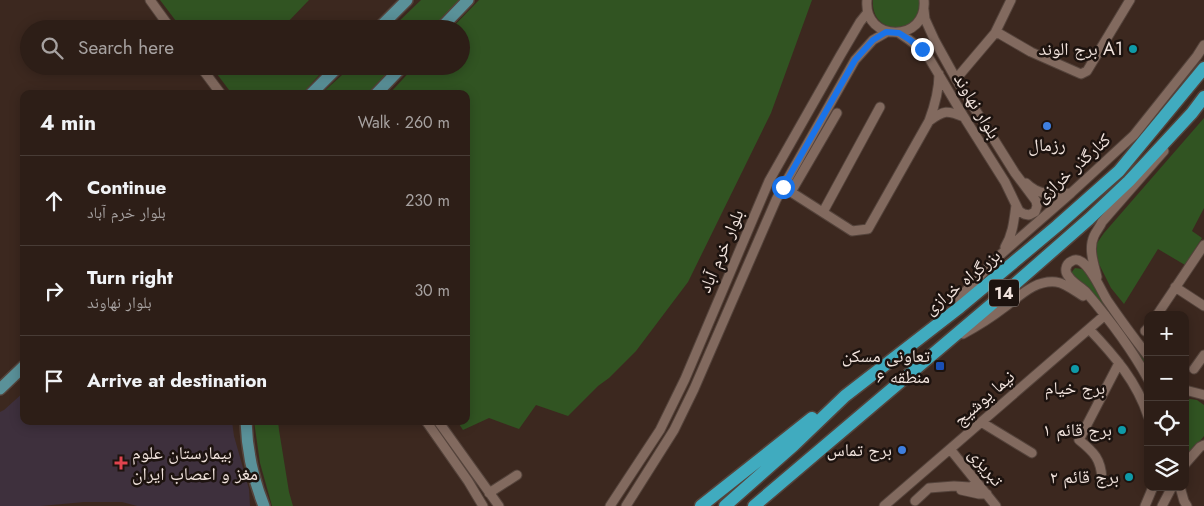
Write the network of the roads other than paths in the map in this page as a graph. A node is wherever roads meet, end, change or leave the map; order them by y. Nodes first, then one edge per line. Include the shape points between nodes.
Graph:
1 (150, 0) edge
2 (407, 0) edge
3 (468, 0) edge
4 (867, 0) edge
5 (924, 0) edge
6 (1011, 0) edge
7 (1130, 0) edge
8 (924, 10) junction
9 (868, 12) junction
10 (164, 20) edge
11 (387, 20) edge
12 (449, 20) edge
13 (886, 32) junction
14 (899, 33) junction
15 (995, 33) junction
16 (1204, 45) edge
17 (1204, 68) edge
18 (939, 74) junction
19 (207, 75) edge
20 (330, 75) edge
21 (394, 75) edge
22 (956, 79) junction
23 (218, 90) edge
24 (315, 90) edge
25 (380, 90) edge
26 (1204, 97) edge
27 (880, 107) dead end
28 (1192, 113) junction
29 (837, 114) dead end
30 (964, 117) junction
31 (929, 121) junction
32 (809, 142) junction
33 (817, 148) junction
34 (1015, 173) junction
35 (787, 190) junction
36 (1071, 193) junction
37 (1016, 205) junction
38 (823, 212) junction
39 (1204, 245) edge
40 (999, 256) junction
41 (1098, 284) junction
42 (1175, 287) junction
43 (1096, 305) junction
44 (1204, 306) edge
45 (960, 307) junction
46 (1159, 311) edge
47 (1105, 315) junction
48 (1089, 329) junction
49 (945, 343) junction
50 (1144, 351) edge
51 (1204, 354) edge
52 (1119, 363) junction
53 (1194, 369) dead end
54 (20, 370) edge
55 (1144, 372) edge
56 (0, 389) edge
57 (1189, 391) edge
58 (1189, 394) edge
59 (845, 396) junction
60 (1203, 396) edge
61 (1144, 407) edge
62 (982, 422) junction
63 (246, 425) edge
64 (429, 425) edge
65 (441, 425) edge
66 (1202, 446) edge
67 (950, 449) junction
68 (1032, 453) dead end
69 (1189, 460) edge
70 (475, 474) junction
71 (790, 474) junction
72 (517, 475) dead end
73 (1102, 479) dead end
74 (468, 481) junction
75 (978, 484) junction
76 (949, 487) junction
77 (256, 488) junction
78 (1151, 491) edge
79 (1170, 491) edge
80 (1181, 491) edge
81 (489, 493) junction
82 (986, 494) junction
83 (915, 501) dead end
84 (255, 506) edge
85 (264, 506) edge
86 (483, 506) edge
87 (498, 506) edge
88 (610, 506) edge
89 (626, 506) edge
90 (701, 506) edge
91 (725, 506) edge
92 (754, 506) edge
93 (765, 506) edge
94 (884, 506) edge
95 (996, 506) edge
96 (1145, 506) edge
97 (1162, 506) edge
98 (1187, 506) edge

1 - 10 street
2 - 11 main road
3 - 12 main road
4 - 9 street
5 - 8 street, بلوار نهاوند
6 - 15 street
7 - 15 street via 1087,71 1081,74
8 - 14 street via 915,26
8 - 22 street, بلوار نهاوند via 935,42
9 - 13 street via 878,27
9 - 88 street, بلوار خرم آباد via 769,181 685,379 660,430
13 - 14 street
13 - 32 street, بلوار خرم آباد via 873,40 855,60
14 - 18 street, بلوار نهاوند via 922,49
15 - 22 street
16 - 36 street, کنارگذر خرازی via 1134,134
17 - 45 highway, بزرگراه خرازی / 14 via 1119,171
18 - 30 street, بلوار نهاوند
18 - 31 street via 936,101
19 - 23 street
20 - 24 main road
21 - 25 main road
22 - 34 street, بلوار نهاوند
26 - 28 highway, بزرگراه خرازی / 14
27 - 38 street
28 - 41 street via 1094,235 1092,256
28 - 49 highway, بزرگراه خرازی / 14 via 1129,181
29 - 33 street
30 - 31 street via 941,112
30 - 37 street, بلوار نهاوند
31 - 38 street via 868,229 852,231
32 - 33 street
32 - 35 street, بلوار خرم آباد
33 - 35 street
34 - 36 street via 1030,188 1048,195
34 - 37 street via 1038,206 1030,215 1024,214
35 - 38 street
35 - 89 street, بلوار خرم آباد via 772,209 674,430
36 - 40 street, کنارگذر خرازی
37 - 40 street via 1010,238
39 - 42 street
40 - 45 street, کنارگذر خرازی via 960,297
41 - 43 street via 1081,261 1072,261 1067,266 1068,276
41 - 50 street
42 - 44 street
42 - 46 street
43 - 47 street
43 - 49 street via 1057,282 1042,283 1026,290 979,325
45 - 59 highway, بزرگراه خرازی / 14
47 - 48 street, نیما یوشیج
47 - 55 street
48 - 52 street
48 - 62 street, نیما یوشیج
49 - 71 highway, بزرگراه خرازی / 14
51 - 53 street
52 - 61 street
52 - 73 street via 1079,440 1098,459
54 - 56 main road
57 - 60 street
58 - 60 street
59 - 90 highway
59 - 91 highway, بزرگراه خرازی / 14
62 - 67 street, نیما یوشیج
62 - 68 street
63 - 77 main road
64 - 74 street
65 - 70 street
66 - 69 street
67 - 75 street, تبریزی
67 - 94 street, نیما یوشیج
70 - 74 street
70 - 81 street
71 - 92 highway, بزرگراه خرازی / 14
71 - 93 highway via 777,495
72 - 81 street
74 - 86 street
75 - 76 street
75 - 82 street, تبریزی
76 - 82 street
76 - 83 street via 929,488
77 - 84 main road
77 - 85 main road
78 - 96 street
79 - 97 street
80 - 98 street
81 - 87 street
82 - 95 street, تبریزی

